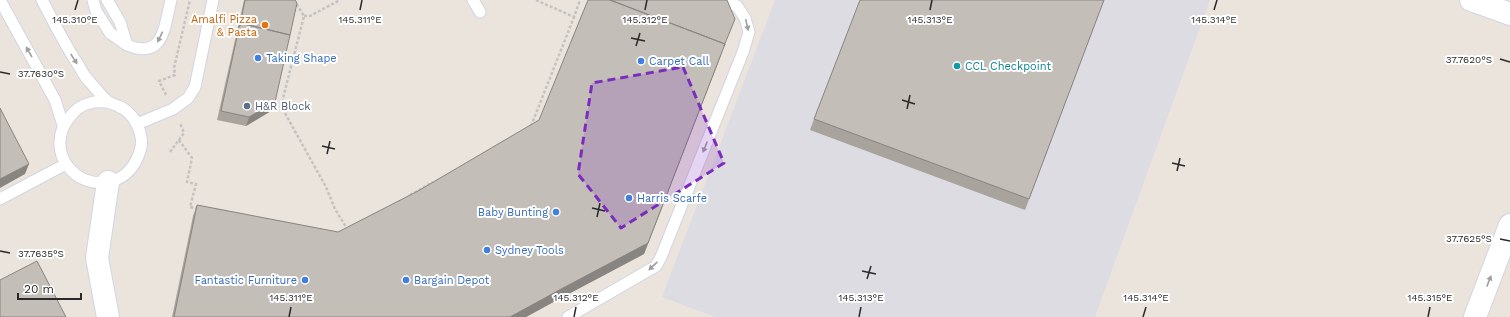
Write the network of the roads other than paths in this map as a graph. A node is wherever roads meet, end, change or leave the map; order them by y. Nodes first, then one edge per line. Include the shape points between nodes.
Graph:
1 (0, 0) edge
2 (42, 0) edge
3 (93, 0) edge
4 (107, 0) edge
5 (172, 0) edge
6 (213, 0) edge
7 (473, 0) edge
8 (721, 0) edge
9 (1471, 0) edge
10 (480, 12) dead end
11 (1510, 14) edge
12 (127, 45) junction
13 (108, 102) junction
14 (137, 124) junction
15 (63, 125) junction
16 (66, 164) junction
17 (108, 182) junction
18 (0, 199) edge
19 (1510, 225) edge
20 (108, 317) edge
21 (568, 317) edge
22 (1475, 317) edge

15 -> 1 lane via 49,88
2 -> 13 lane via 88,80
3 - 12 lane via 96,11 110,33
4 - 12 lane via 120,22
5 -> 12 lane via 162,36 156,45 147,50
6 - 14 lane via 195,87 188,98 173,109
7 - 10 lane
8 -> 21 lane via 737,6 746,18 749,32 661,257 656,266
9 - 11 street
13 - 14 lane via 130,114
13 - 15 lane via 90,103 74,111
14 - 17 lane via 141,136 141,149 137,160 130,171
15 - 16 lane via 59,145
16 - 17 lane via 73,173 84,180
16 - 18 lane
17 - 20 street via 98,258
22 -> 19 street

